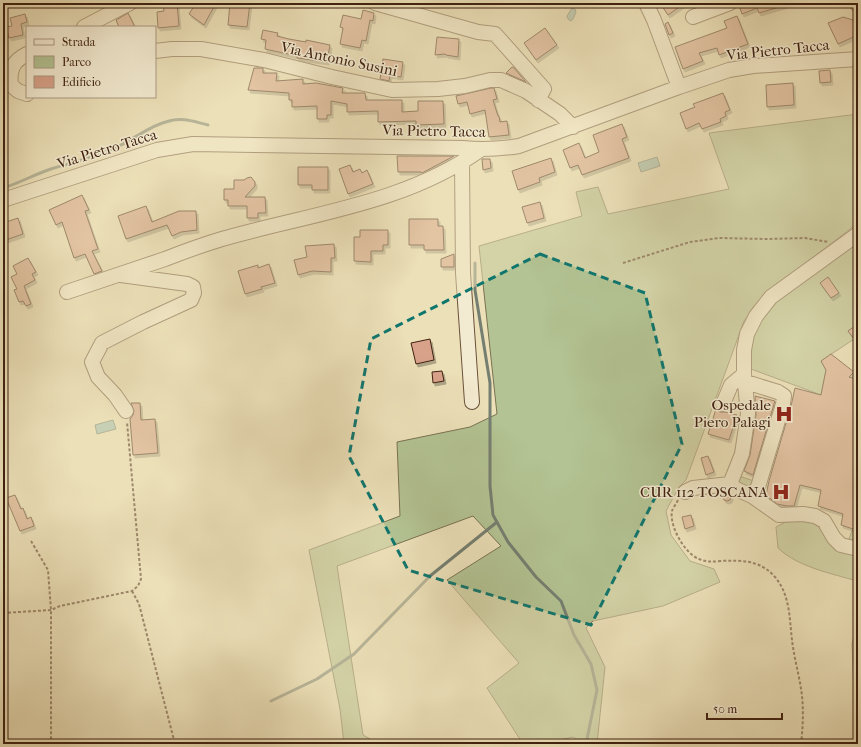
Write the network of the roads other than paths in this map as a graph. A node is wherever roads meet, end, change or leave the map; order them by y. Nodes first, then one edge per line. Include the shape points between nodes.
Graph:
1 (130, 3) edge
2 (375, 3) edge
3 (646, 3) edge
4 (730, 3) edge
5 (693, 17) dead end
6 (86, 26) edge
7 (156, 51) edge
8 (26, 55) edge
9 (858, 59) edge
10 (679, 87) junction
11 (26, 94) edge
12 (538, 100) junction
13 (573, 127) junction
14 (480, 150) junction
15 (462, 162) junction
16 (3, 200) edge
17 (858, 234) edge
18 (118, 275) junction
19 (67, 292) dead end
20 (745, 378) junction
21 (472, 402) dead end
22 (724, 404) dead end
23 (126, 411) road end
24 (730, 484) junction
25 (685, 492) road end
26 (752, 496) junction
27 (858, 549) edge

1 - 6 street
2 - 12 street via 478,32 495,34 544,89
3 - 10 street
4 - 5 street
7 - 12 street, Via Antonio Susini via 215,51 392,90 445,88 501,80 526,91
8 - 11 street via 13,65 9,76 11,85
9 - 10 street, Via Pietro Tacca via 753,66 735,69
10 - 13 street, Via Pietro Tacca
12 - 13 street, Via Antonio Susini via 560,114
13 - 14 street, Via Pietro Tacca via 519,146
14 - 15 street
14 - 16 street, Via Pietro Tacca via 193,144 157,150
15 - 18 street via 424,181 368,201 221,239
15 - 21 street via 463,273
17 - 20 street via 771,297 756,316 747,334 744,350
18 - 19 street
18 - 23 street via 187,284 193,286 194,293 191,300 102,343 92,362 98,378
20 - 22 street via 731,385
20 - 24 street via 748,414 742,454
20 - 26 street via 784,396 784,404 758,487
24 - 25 street via 693,488
24 - 26 street
26 - 27 street via 779,515 815,516 824,521 841,545

